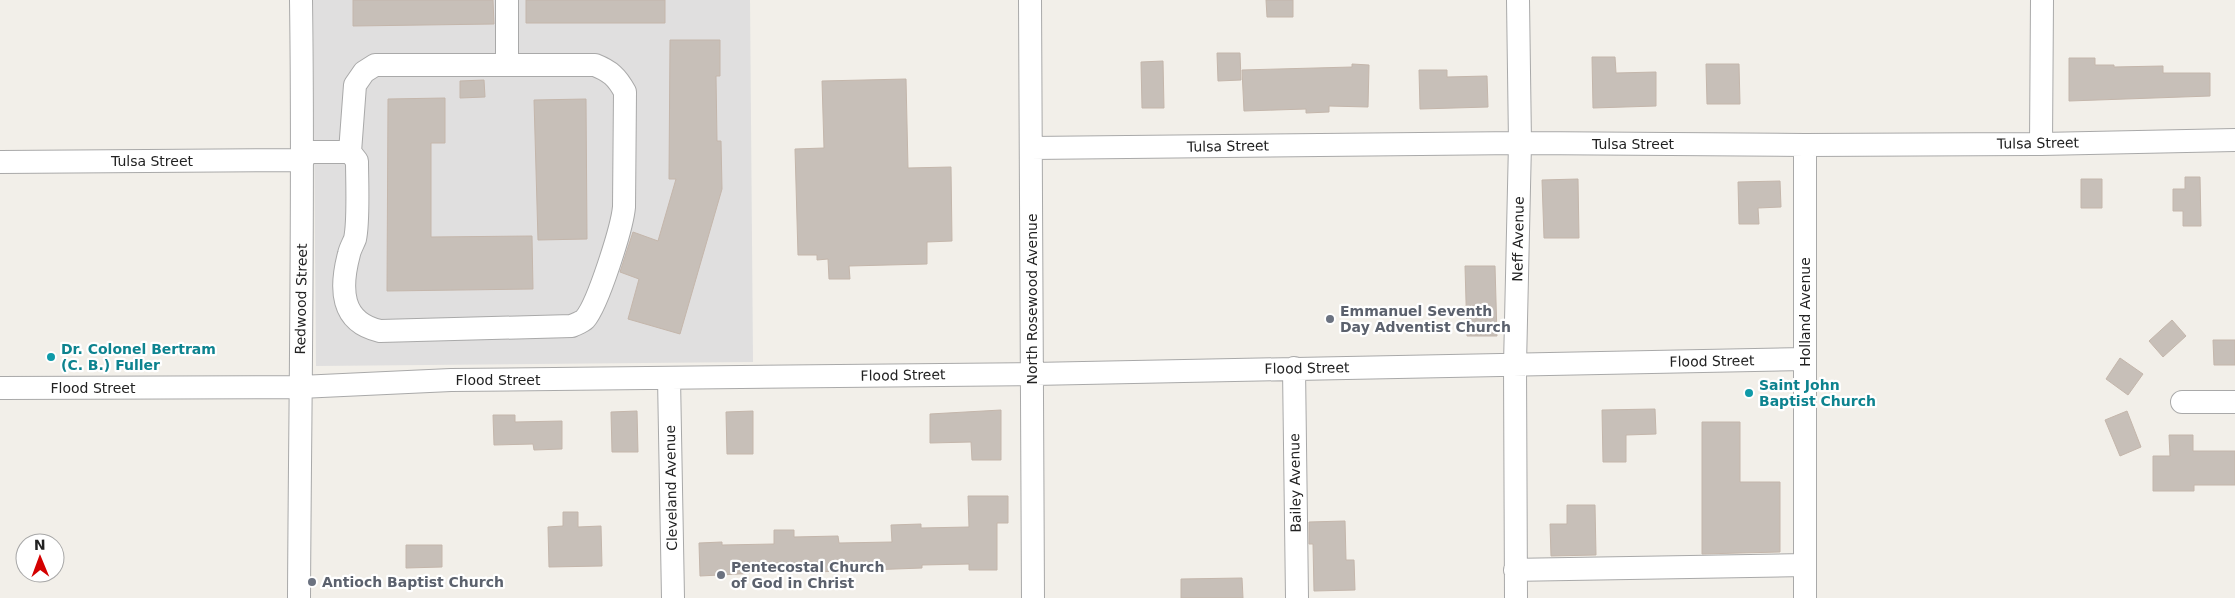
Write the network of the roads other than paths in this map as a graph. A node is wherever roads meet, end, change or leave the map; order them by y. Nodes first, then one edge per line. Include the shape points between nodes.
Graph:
1 (301, 0) edge
2 (507, 0) edge
3 (1030, 0) edge
4 (1518, 0) edge
5 (2042, 0) edge
6 (507, 65) junction
7 (2235, 140) edge
8 (1520, 143) junction
9 (2041, 144) junction
10 (1805, 145) junction
11 (1031, 148) junction
12 (350, 152) junction
13 (303, 156) junction
14 (0, 162) edge
15 (1805, 359) junction
16 (1515, 365) junction
17 (1294, 368) junction
18 (1033, 374) junction
19 (669, 378) junction
20 (300, 387) junction
21 (0, 388) edge
22 (2182, 402) dead end
23 (2235, 402) edge
24 (1805, 564) junction
25 (1516, 570) junction
26 (300, 598) edge
27 (673, 598) edge
28 (1033, 598) edge
29 (1297, 598) edge
30 (1516, 598) edge
31 (1805, 598) edge

1 - 13 street, Redwood Street
2 - 6 street
3 - 11 street, North Rosewood Avenue
4 - 8 street, Neff Avenue
5 - 9 street
6 - 12 street via 374,65 355,85
6 - 12 street via 595,65 618,78 625,92 622,225 585,320 572,326 380,331 365,328 353,318 344,299 349,252 355,239 357,162
7 - 9 street, Tulsa Street
8 - 10 street, Tulsa Street
8 - 11 street, Tulsa Street
8 - 16 street, Neff Avenue
9 - 10 street, Tulsa Street
10 - 15 street, Holland Avenue
11 - 18 street, North Rosewood Avenue
12 - 13 street, Tulsa Street
13 - 14 street, Tulsa Street
13 - 20 street, Redwood Street
15 - 16 street, Flood Street
15 - 24 street, Holland Avenue
16 - 17 street, Flood Street
16 - 25 street, Neff Avenue
17 - 18 street, Flood Street
17 - 29 street, Bailey Avenue
18 - 19 street, Flood Street
18 - 28 street, North Rosewood Avenue
19 - 20 street, Flood Street via 451,380
19 - 27 street, Cleveland Avenue
20 - 21 street, Flood Street
20 - 26 street, Redwood Street
22 - 23 street
24 - 25 street
24 - 31 street, Holland Avenue
25 - 30 street, Neff Avenue

